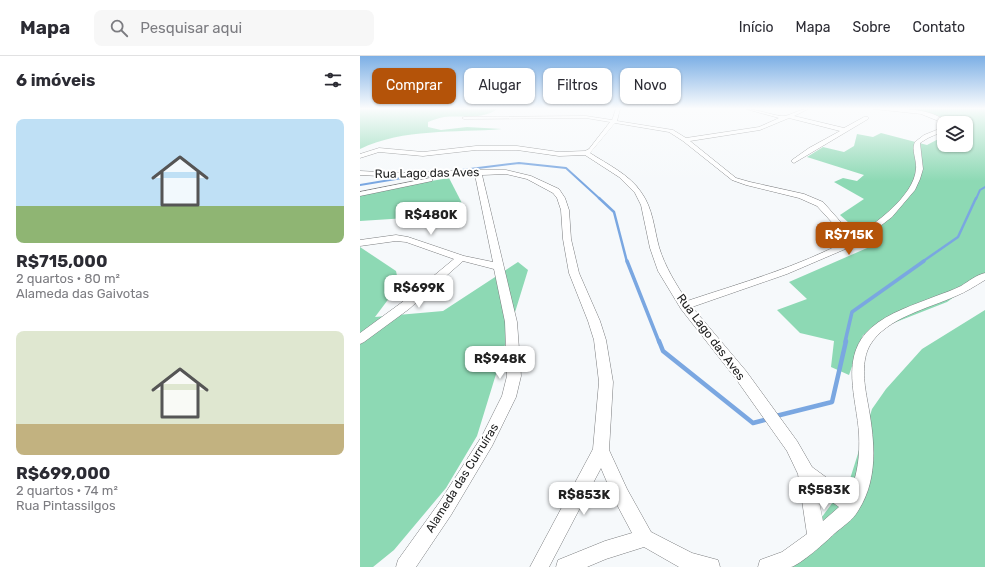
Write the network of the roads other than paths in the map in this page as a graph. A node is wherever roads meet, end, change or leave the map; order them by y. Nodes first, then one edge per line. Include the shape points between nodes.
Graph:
1 (605, 133) edge
2 (674, 133) edge
3 (736, 133) edge
4 (839, 133) edge
5 (935, 133) edge
6 (685, 140) junction
7 (586, 154) junction
8 (360, 156) edge
9 (794, 161) dead end
10 (472, 172) junction
11 (360, 173) edge
12 (360, 194) edge
13 (854, 242) junction
14 (360, 243) edge
15 (461, 258) junction
16 (500, 267) junction
17 (985, 276) edge
18 (685, 306) junction
19 (360, 339) edge
20 (601, 451) junction
21 (806, 473) junction
22 (852, 506) junction
23 (645, 538) junction
24 (817, 538) junction
25 (689, 564) edge
26 (405, 567) edge
27 (539, 567) edge
28 (564, 567) edge
29 (711, 567) edge
30 (767, 567) edge

1 - 7 street
2 - 6 street
3 - 6 street
4 - 9 street
5 - 13 street via 917,143 920,172 914,183 890,214 872,231
6 - 13 street via 734,179 806,197 820,204
7 - 8 street, Rua Lago das Aves via 559,154 502,147 423,154 379,150
7 - 18 street, Rua Lago das Aves via 621,176 638,192 645,205 663,271
10 - 11 street, Rua Lago das Aves via 399,175
10 - 12 street
10 - 16 street, Alameda das Curruíras
10 - 20 street, Rua Lago das Aves via 506,172 530,177 556,191 561,198 574,273 600,340 606,382
13 - 18 street via 776,275
14 - 15 street via 396,238
15 - 16 street
15 - 19 street via 405,306
16 - 26 street, Alameda das Curruíras via 512,322 514,376 509,397 487,441
17 - 22 street via 962,289 891,320 863,344 857,365 866,434 866,466 861,489
18 - 21 street, Rua Lago das Aves via 772,417 792,446
20 - 23 street, Rua Lago das Aves via 621,495
20 - 27 street, Rua Lago das Aves
21 - 22 street
21 - 24 street, Rua Lago das Aves
22 - 24 street
23 - 25 street
23 - 28 street via 605,550
24 - 30 street via 788,560
25 - 29 street

